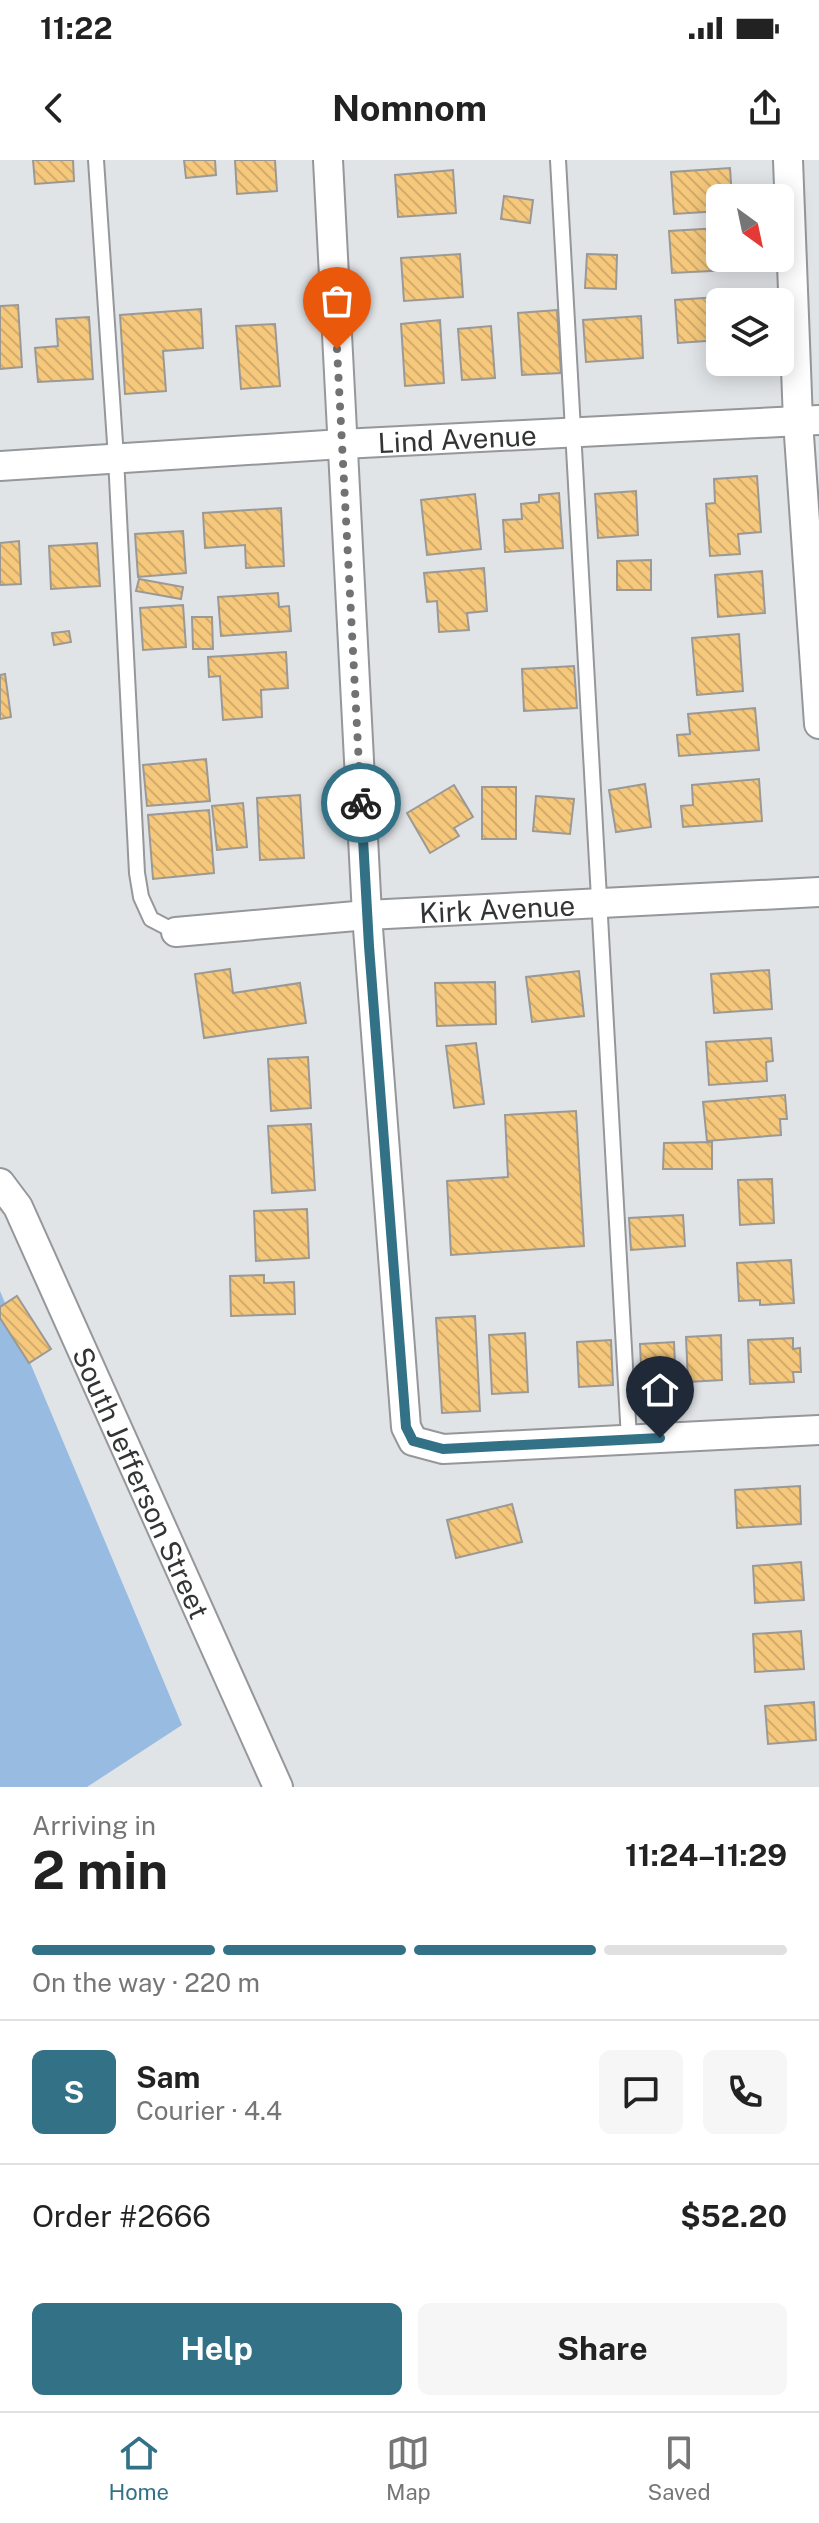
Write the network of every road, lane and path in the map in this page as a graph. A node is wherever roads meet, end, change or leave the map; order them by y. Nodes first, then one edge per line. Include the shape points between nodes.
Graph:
1 (96, 160) edge
2 (328, 160) edge
3 (558, 160) edge
4 (788, 160) edge
5 (808, 420) edge
6 (573, 432) junction
7 (342, 444) junction
8 (116, 458) junction
9 (0, 466) edge
10 (819, 724) edge
11 (819, 892) edge
12 (598, 904) junction
13 (367, 915) junction
14 (176, 932) joint
15 (0, 1183) edge
16 (9, 1212) edge
17 (819, 1430) edge
18 (629, 1439) junction
19 (278, 1787) edge

1 - 8 lane
2 - 7 street
3 - 6 lane
4 - 5 street
5 - 6 street, Lind Avenue
5 - 10 street
6 - 7 street, Lind Avenue
6 - 12 lane
7 - 8 street, Lind Avenue
7 - 13 street
8 - 9 street, Lind Avenue
8 - 14 lane via 137,873 151,919
11 - 12 street, Kirk Avenue
12 - 13 street, Kirk Avenue
12 - 18 lane
13 - 14 street, Kirk Avenue
13 - 18 street via 406,1427 413,1441 443,1449
15 - 16 street, South Jefferson Street
16 - 19 street, South Jefferson Street
17 - 18 street

